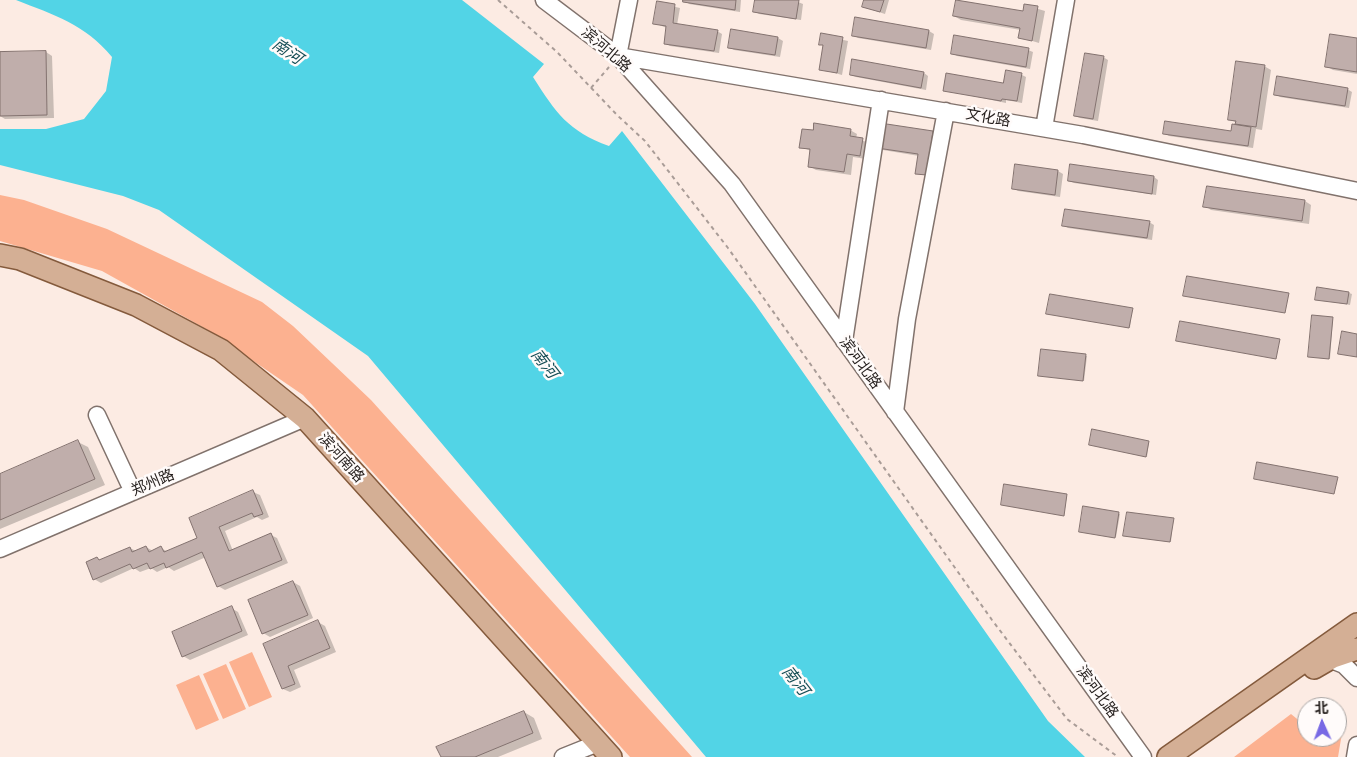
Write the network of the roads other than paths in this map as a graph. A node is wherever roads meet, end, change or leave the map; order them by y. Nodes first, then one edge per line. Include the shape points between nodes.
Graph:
1 (544, 0) edge
2 (628, 0) edge
3 (1066, 0) edge
4 (618, 56) junction
5 (880, 100) junction
6 (946, 111) junction
7 (1044, 128) junction
8 (1357, 190) edge
9 (0, 255) edge
10 (844, 341) junction
11 (895, 412) junction
12 (97, 415) dead end
13 (305, 418) junction
14 (133, 492) junction
15 (0, 549) edge
16 (1357, 624) edge
17 (1357, 649) edge
18 (1328, 659) junction
19 (1357, 678) edge
20 (1264, 695) junction
21 (1357, 745) edge
22 (604, 750) edge
23 (563, 757) edge
24 (1144, 757) edge
25 (1168, 757) edge
26 (1184, 757) edge
27 (1355, 757) edge

1 - 4 street, 滨河北路
2 - 4 street
3 - 7 street
4 - 5 street, 文化路
4 - 10 street, 滨河北路 via 732,184
5 - 6 street, 文化路
5 - 10 street
6 - 7 street, 文化路
6 - 11 street via 907,319
7 - 8 street, 文化路
9 - 13 main road, 滨河南路 via 20,259 136,305 221,350
10 - 11 street, 滨河北路
11 - 24 street, 滨河北路
12 - 14 street
13 - 14 street, 郑州路
13 - 22 main road, 滨河南路
14 - 15 street, 郑州路
16 - 20 main road
17 - 18 main road
18 - 19 street via 1344,665
18 - 20 main road
20 - 25 main road
20 - 26 main road
21 - 27 street
22 - 23 street

